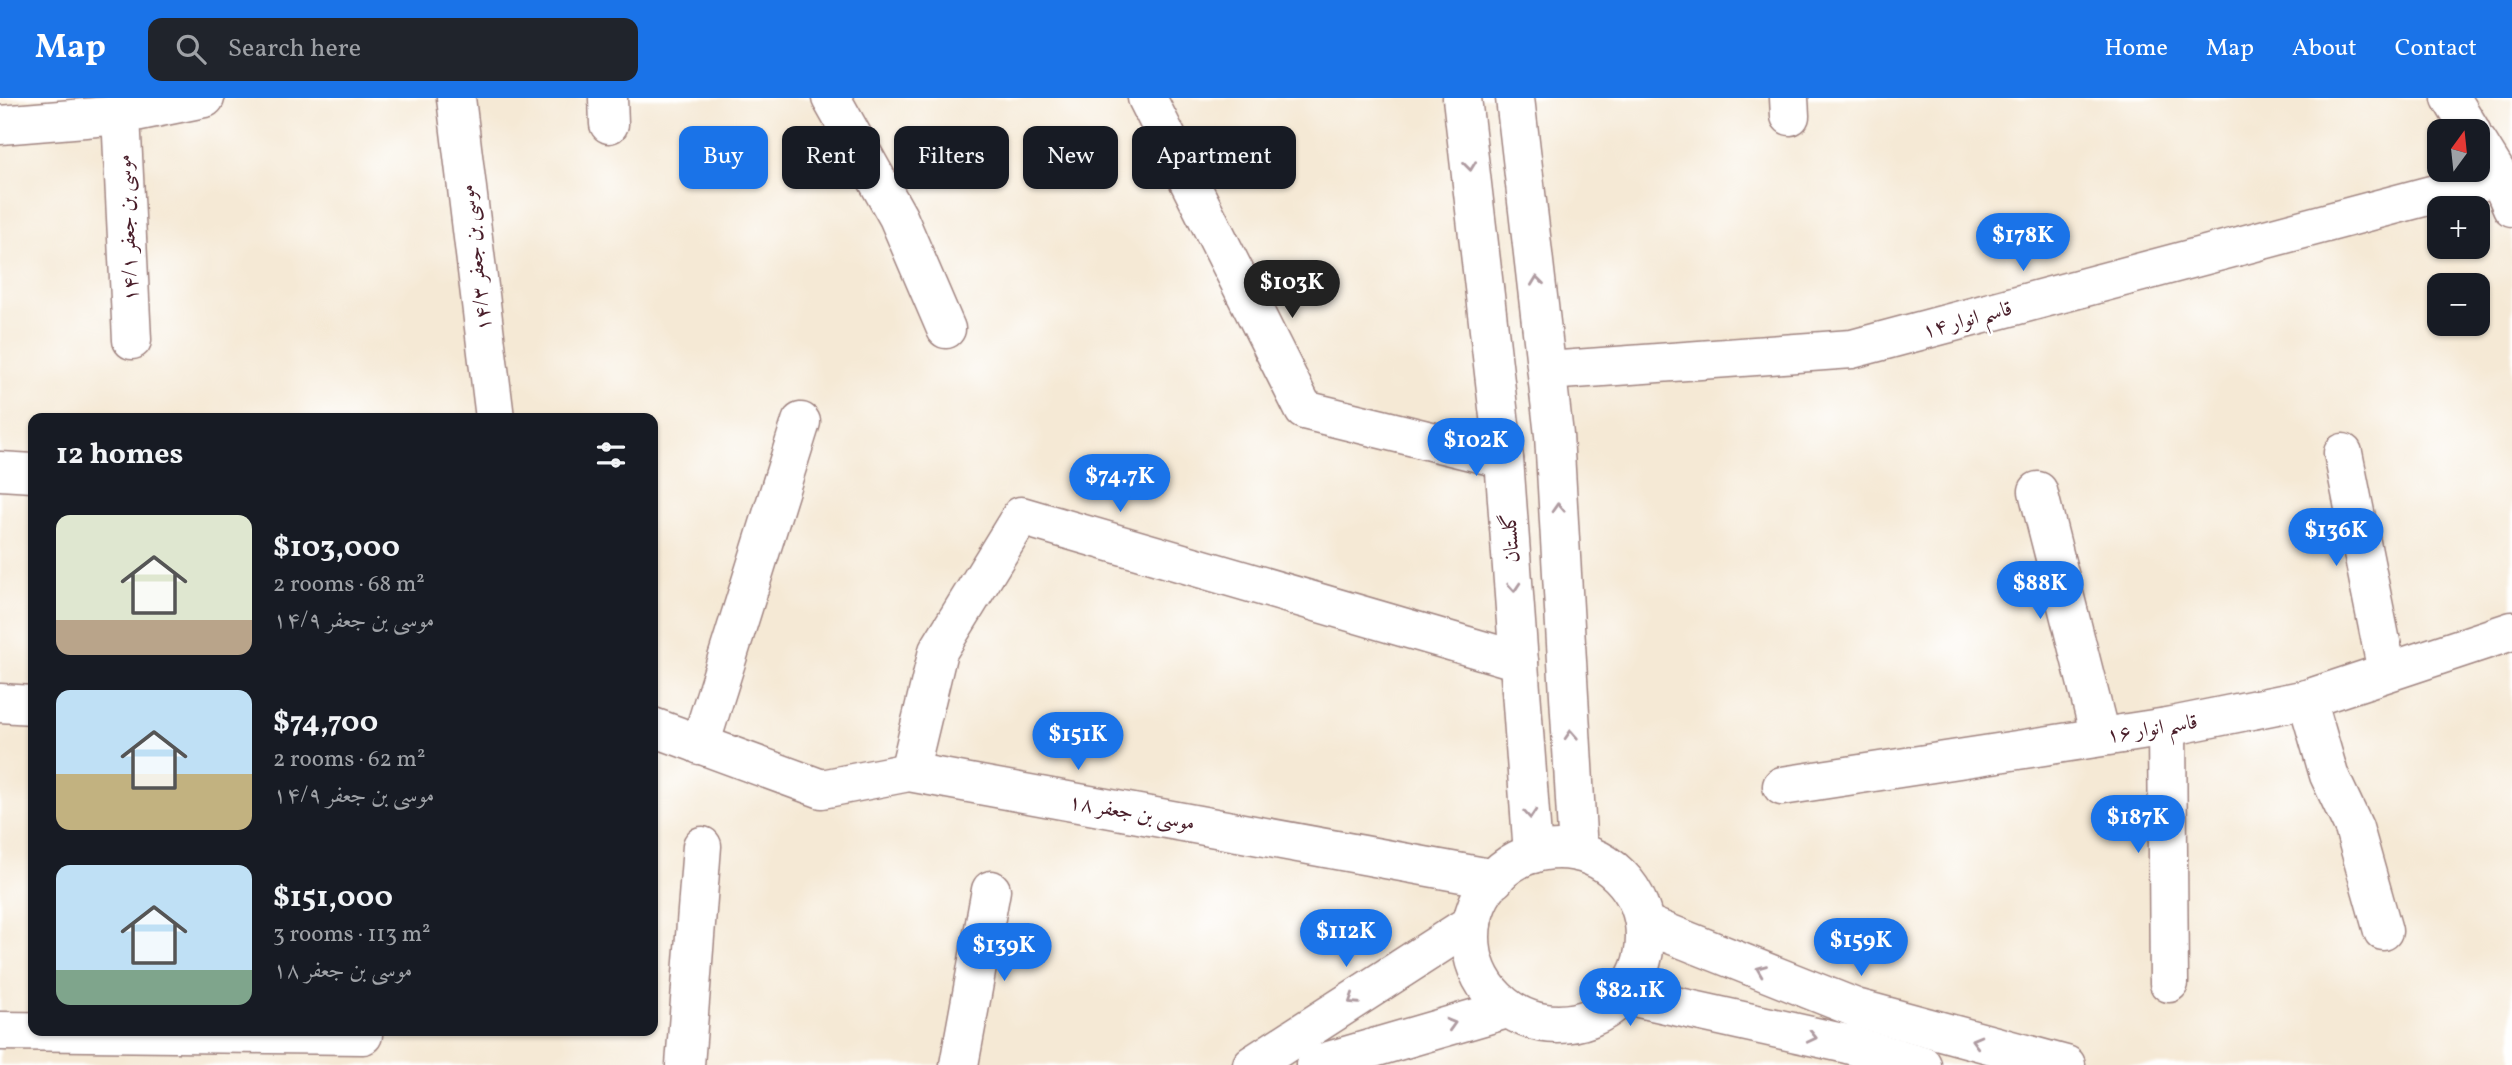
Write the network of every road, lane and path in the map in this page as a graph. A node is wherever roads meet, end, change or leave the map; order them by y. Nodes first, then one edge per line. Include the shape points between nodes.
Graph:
1 (205, 98) edge
2 (456, 98) edge
3 (831, 98) edge
4 (1147, 98) edge
5 (1462, 98) edge
6 (1515, 98) edge
7 (2451, 98) edge
8 (121, 115) junction
9 (2464, 119) edge
10 (0, 125) edge
11 (2490, 165) edge
12 (2505, 192) edge
13 (946, 329) dead end
14 (132, 340) dead end
15 (1547, 371) junction
16 (494, 413) edge
17 (801, 422) dead end
18 (2343, 453) dead end
19 (1504, 459) junction
20 (0, 471) edge
21 (28, 473) edge
22 (2038, 491) dead end
23 (2512, 631) edge
24 (1519, 661) junction
25 (2387, 672) junction
26 (2307, 699) junction
27 (0, 704) edge
28 (28, 705) edge
29 (2167, 727) junction
30 (658, 729) edge
31 (2100, 736) junction
32 (700, 745) junction
33 (909, 772) junction
34 (1782, 786) dead end
35 (702, 846) dead end
36 (1578, 852) junction
37 (1533, 853) junction
38 (1495, 879) junction
39 (991, 890) dead end
40 (1472, 923) junction
41 (1646, 924) junction
42 (2383, 931) dead end
43 (2169, 983) dead end
44 (1625, 995) junction
45 (1507, 1009) junction
46 (0, 1031) edge
47 (28, 1032) edge
48 (140, 1036) edge
49 (363, 1044) edge
50 (1414, 1050) edge
51 (685, 1065) edge
52 (959, 1065) edge
53 (1252, 1065) edge
54 (1315, 1065) edge
55 (1922, 1065) edge
56 (2066, 1065) edge

1 - 8 street
2 - 16 street, موسی بن جعفر ۱۴/۳
3 - 13 street via 898,217
4 - 19 street via 1304,410
5 -> 19 street, گلستان
15 -> 6 street
7 - 9 street
8 - 10 street
8 - 14 street, موسی بن جعفر ۱۴/۱
11 - 12 street
12 - 15 street, قاسم انوار ۱۴ via 1852,349
36 -> 15 street
17 - 32 street
18 - 25 street
19 -> 24 street, گلستان
20 - 21 street
22 - 31 street
23 - 25 street, قاسم انوار ۱۶
24 - 33 street via 1021,516 938,651
24 -> 37 street, گلستان
25 - 26 street, قاسم انوار ۱۶
26 - 29 street, قاسم انوار ۱۶
26 - 42 street via 2329,775 2354,828
27 - 28 street
29 - 31 street, قاسم انوار ۱۶
29 - 43 street
30 - 32 street, موسی بن جعفر ۱۸
31 - 34 street, قاسم انوار ۱۶
32 - 33 street, موسی بن جعفر ۱۸ via 822,789
33 - 38 street, موسی بن جعفر ۱۸
35 - 51 street
36 - 37 street
36 - 41 street via 1617,875 1633,892
37 - 38 street
38 - 40 street via 1483,893
39 - 52 street
40 - 45 street via 1472,956 1485,985
40 -> 53 street
41 - 44 street via 1643,961
56 -> 41 street via 1856,1008
44 - 45 street via 1590,1020 1547,1025
44 -> 55 street
50 -> 45 street
46 - 47 street
48 - 49 street
50 - 54 street

